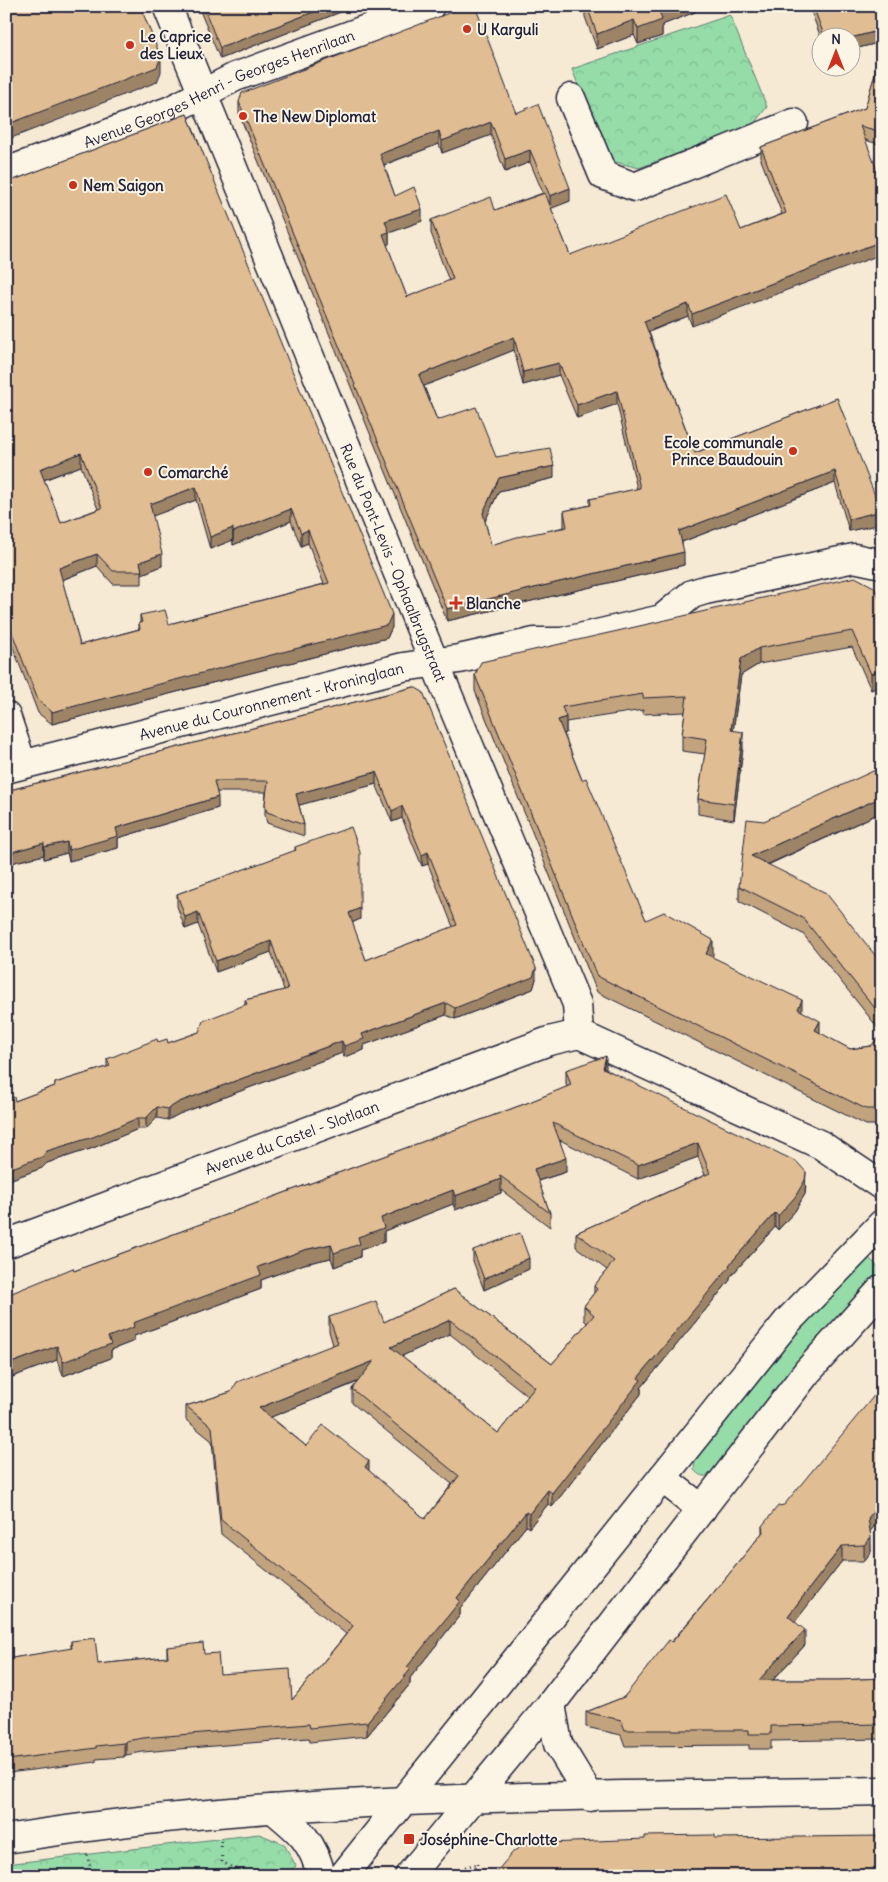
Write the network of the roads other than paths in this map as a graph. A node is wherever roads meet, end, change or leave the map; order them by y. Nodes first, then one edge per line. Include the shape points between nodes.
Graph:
1 (167, 6) edge
2 (430, 6) edge
3 (203, 94) junction
4 (571, 98) dead end
5 (794, 123) dead end
6 (6, 172) edge
7 (882, 564) edge
8 (435, 663) junction
9 (6, 716) edge
10 (14, 767) edge
11 (579, 1034) junction
12 (882, 1186) edge
13 (882, 1224) edge
14 (6, 1244) edge
15 (882, 1289) edge
16 (662, 1478) junction
17 (702, 1509) junction
18 (552, 1704) junction
19 (882, 1791) edge
20 (590, 1797) junction
21 (472, 1799) junction
22 (402, 1801) junction
23 (273, 1809) junction
24 (6, 1839) edge
25 (321, 1876) edge
26 (342, 1876) edge
27 (409, 1876) edge

1 - 3 street, Rue du Pont-Levis - Ophaalbrugstraat
2 - 3 street, Avenue Georges Henri - Georges Henrilaan via 234,77
3 - 6 street, Avenue Georges Henri - Georges Henrilaan via 171,110
3 - 8 street, Rue du Pont-Levis - Ophaalbrugstraat
4 - 5 street via 603,175 635,187
7 - 8 street, Avenue du Couronnement - Kroninglaan via 854,558 705,590 692,594 662,619 562,642 535,642
8 - 10 street, Avenue du Couronnement - Kroninglaan via 403,667
8 - 11 street, Rue du Pont-Levis - Ophaalbrugstraat via 577,1004
9 - 10 street
11 - 12 street via 820,1145
11 - 14 street, Avenue du Castel - Slotlaan via 549,1041
13 - 16 street via 787,1322
15 - 17 street via 807,1372
16 - 17 street
16 - 22 street
17 - 18 street
18 - 20 street via 558,1744
18 - 21 street
19 - 20 street
20 - 21 street
21 - 22 street
21 - 27 street
22 - 23 street
22 - 26 street
23 - 24 street via 88,1826
23 - 25 street via 309,1841 317,1856

